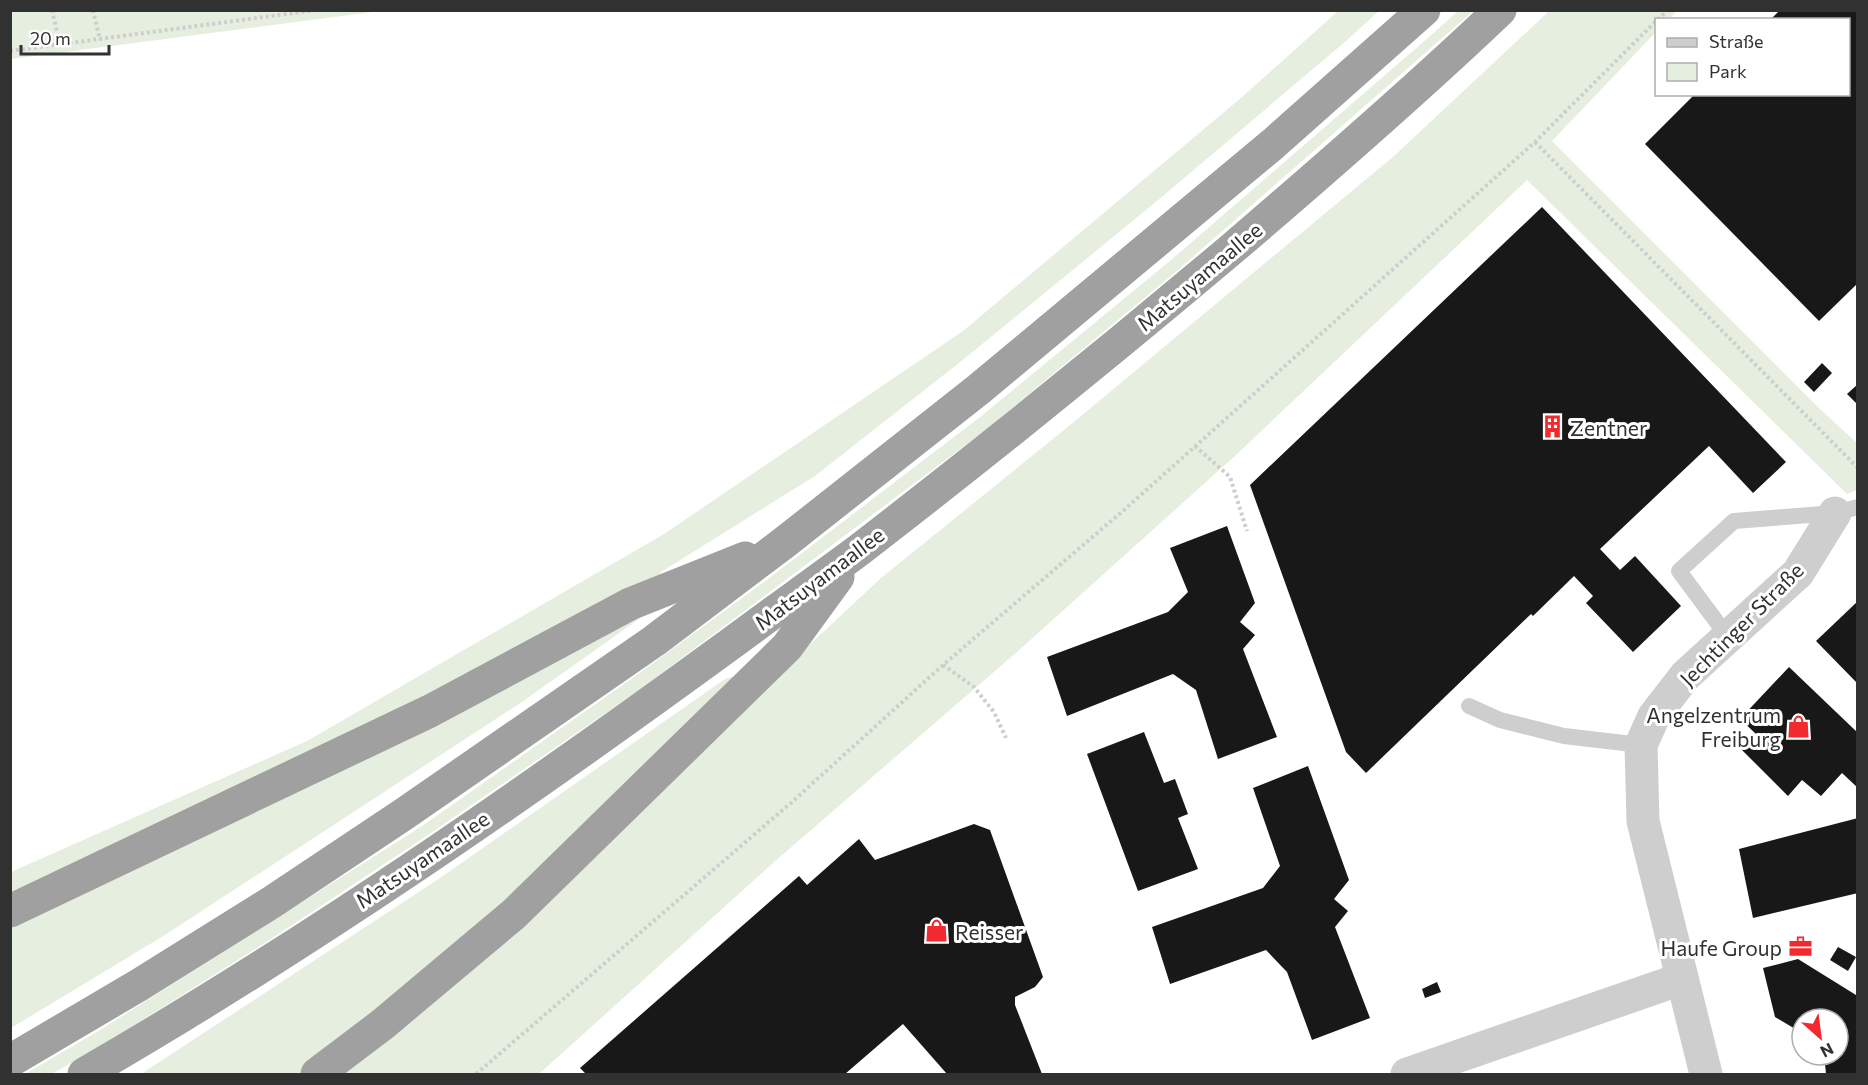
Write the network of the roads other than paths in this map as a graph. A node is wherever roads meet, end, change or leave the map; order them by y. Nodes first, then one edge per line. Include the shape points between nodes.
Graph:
1 (1424, 10) edge
2 (1500, 10) edge
3 (1846, 510) edge
4 (785, 542) junction
5 (857, 551) junction
6 (1728, 637) junction
7 (1470, 706) dead end
8 (1641, 745) junction
9 (10, 911) edge
10 (1681, 980) junction
11 (10, 1061) edge
12 (84, 1074) edge
13 (316, 1074) edge
14 (1407, 1074) edge
15 (1706, 1074) edge

1 - 4 highway via 1133,262
2 - 5 highway, Matsuyamaallee via 1306,186 1152,317
3 - 6 street, Jechtinger Straße via 1798,573
3 - 6 lane via 1734,521 1679,571
4 - 9 highway via 630,604 430,711
4 - 11 highway via 654,641 404,814 272,902
5 - 12 highway, Matsuyamaallee via 648,704 424,860
5 - 13 highway via 787,647 514,914 383,1024
6 - 8 street, Jechtinger Straße via 1685,676 1654,716
7 - 8 lane via 1500,720 1564,736
8 - 10 street, Jechtinger Straße via 1643,821
10 - 14 street
10 - 15 street, Jechtinger Straße

